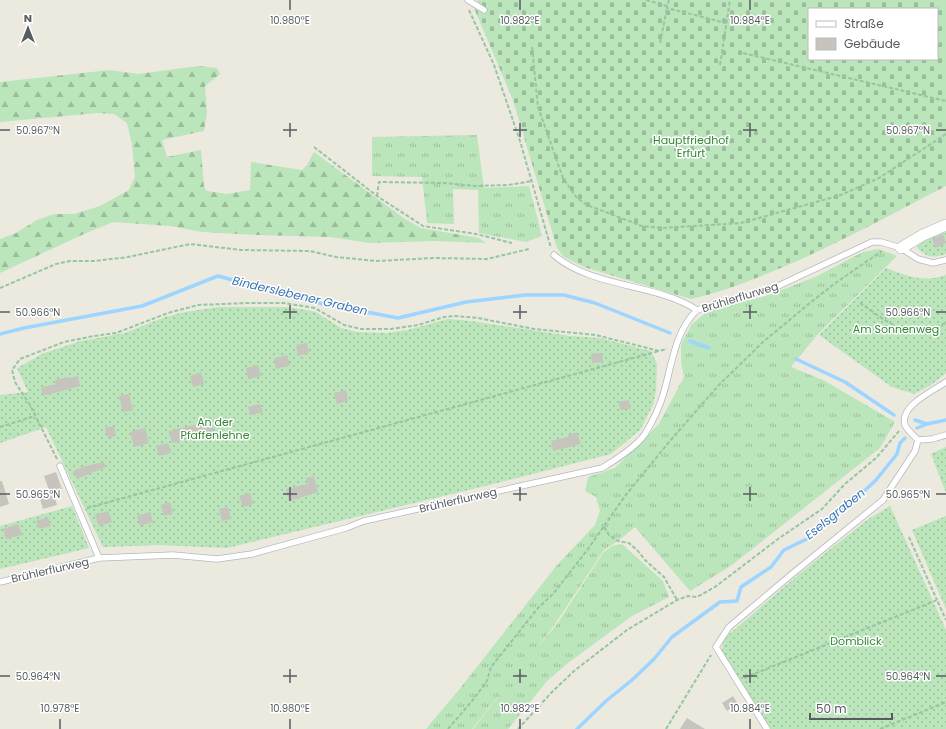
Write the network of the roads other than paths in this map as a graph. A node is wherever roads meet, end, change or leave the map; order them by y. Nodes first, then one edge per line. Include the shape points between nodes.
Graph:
1 (468, 0) edge
2 (484, 10) dead end
3 (946, 225) edge
4 (896, 247) junction
5 (554, 255) road end
6 (946, 260) edge
7 (697, 310) junction
8 (946, 382) edge
9 (946, 435) edge
10 (918, 440) junction
11 (60, 466) road end
12 (99, 558) junction
13 (0, 582) edge
14 (767, 729) edge

1 - 2 lane
3 - 4 street
4 - 6 lane, Brühlerflurweg via 918,259 933,263
4 - 7 lane, Brühlerflurweg via 872,242 776,287
5 - 7 lane via 570,267 682,301
7 - 12 lane, Brühlerflurweg via 689,318 675,346 664,393 644,435 626,452 602,468 364,521 252,554 217,559 173,555
8 - 10 lane via 910,406 904,416 906,426
9 - 10 lane
10 - 14 lane via 915,451 883,500 729,627 716,647
11 - 12 lane, Brühlerflurweg
12 - 13 lane, Brühlerflurweg

